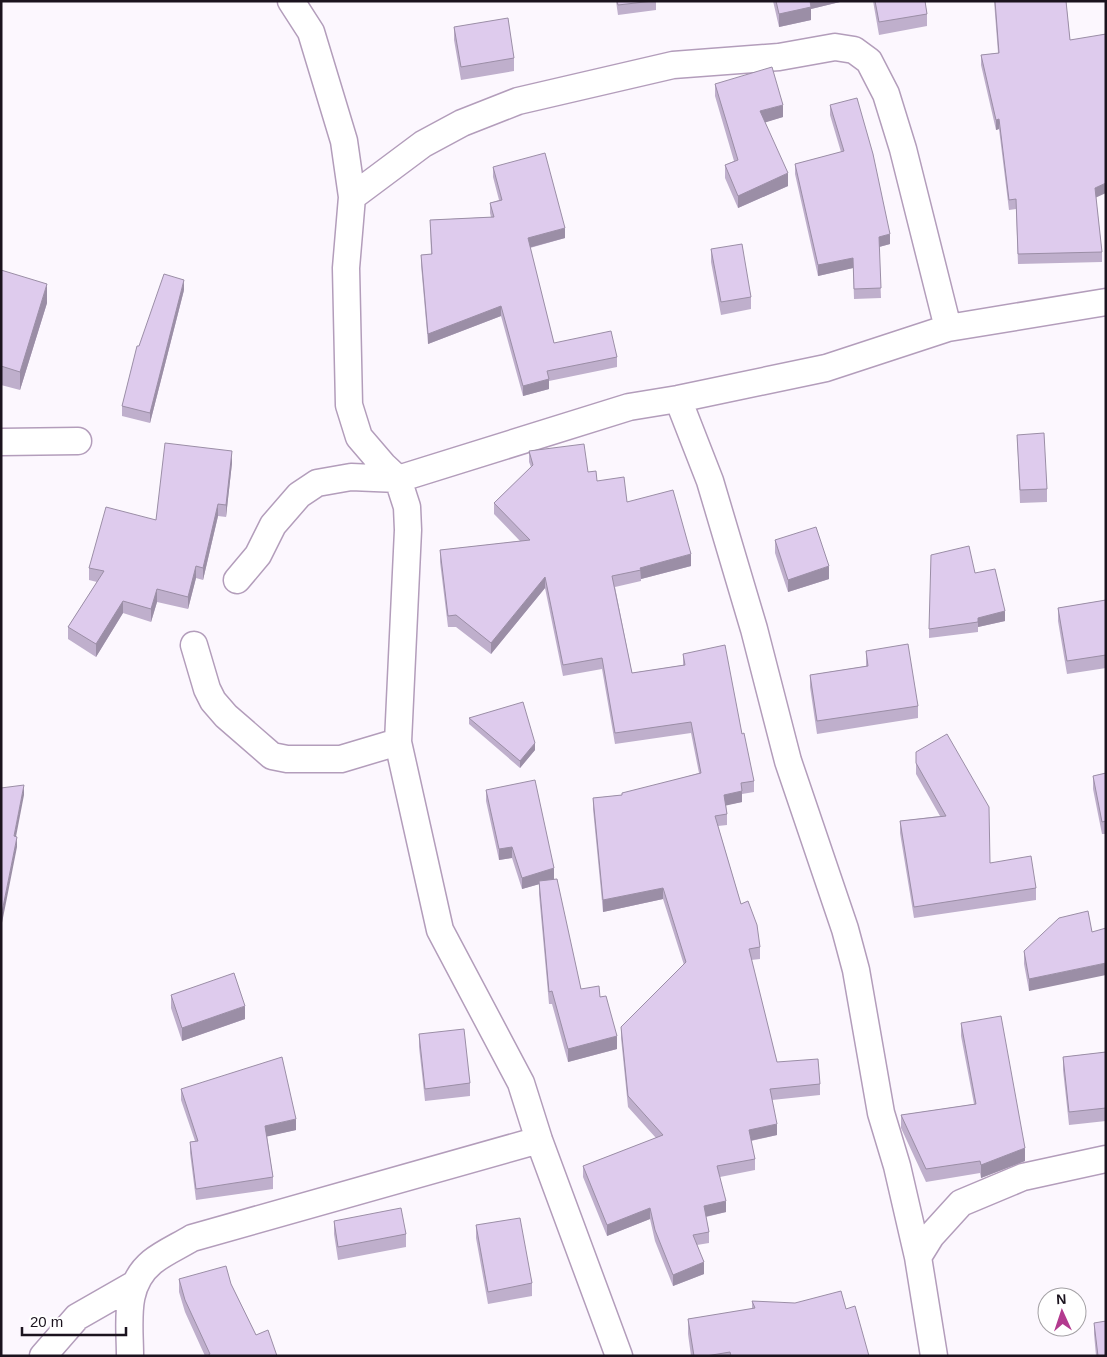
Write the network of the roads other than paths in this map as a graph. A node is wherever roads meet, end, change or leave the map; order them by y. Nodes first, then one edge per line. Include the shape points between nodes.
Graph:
1 (291, 1) edge
2 (352, 197) junction
3 (1106, 302) edge
4 (948, 328) junction
5 (678, 399) junction
6 (78, 441) dead end
7 (1, 442) edge
8 (398, 479) junction
9 (237, 580) dead end
10 (194, 645) dead end
11 (398, 742) junction
12 (539, 1140) junction
13 (1106, 1159) edge
14 (918, 1257) junction
15 (133, 1285) junction
16 (43, 1356) edge
17 (130, 1356) edge
18 (619, 1356) edge
19 (934, 1356) edge

1 - 2 street via 311,32 344,142
2 - 4 street via 423,144 462,123 518,101 673,65 778,57 835,47 854,50 869,61 886,94
2 - 8 street via 346,268 348,405 359,437
3 - 4 street
4 - 5 street via 826,368
5 - 8 street via 630,406
5 - 14 street via 710,481 754,629 788,761 846,929 881,1113
6 - 7 street
8 - 9 street via 351,477 317,484 299,495 274,525 258,554
8 - 11 street via 407,507 408,530
10 - 11 street via 213,701 272,756 341,759
11 - 12 street via 440,930 520,1083
12 - 15 street via 192,1238 152,1262
12 - 18 street
13 - 14 street via 1023,1177 961,1203
14 - 19 street
15 - 16 street via 76,1317
15 - 17 street

